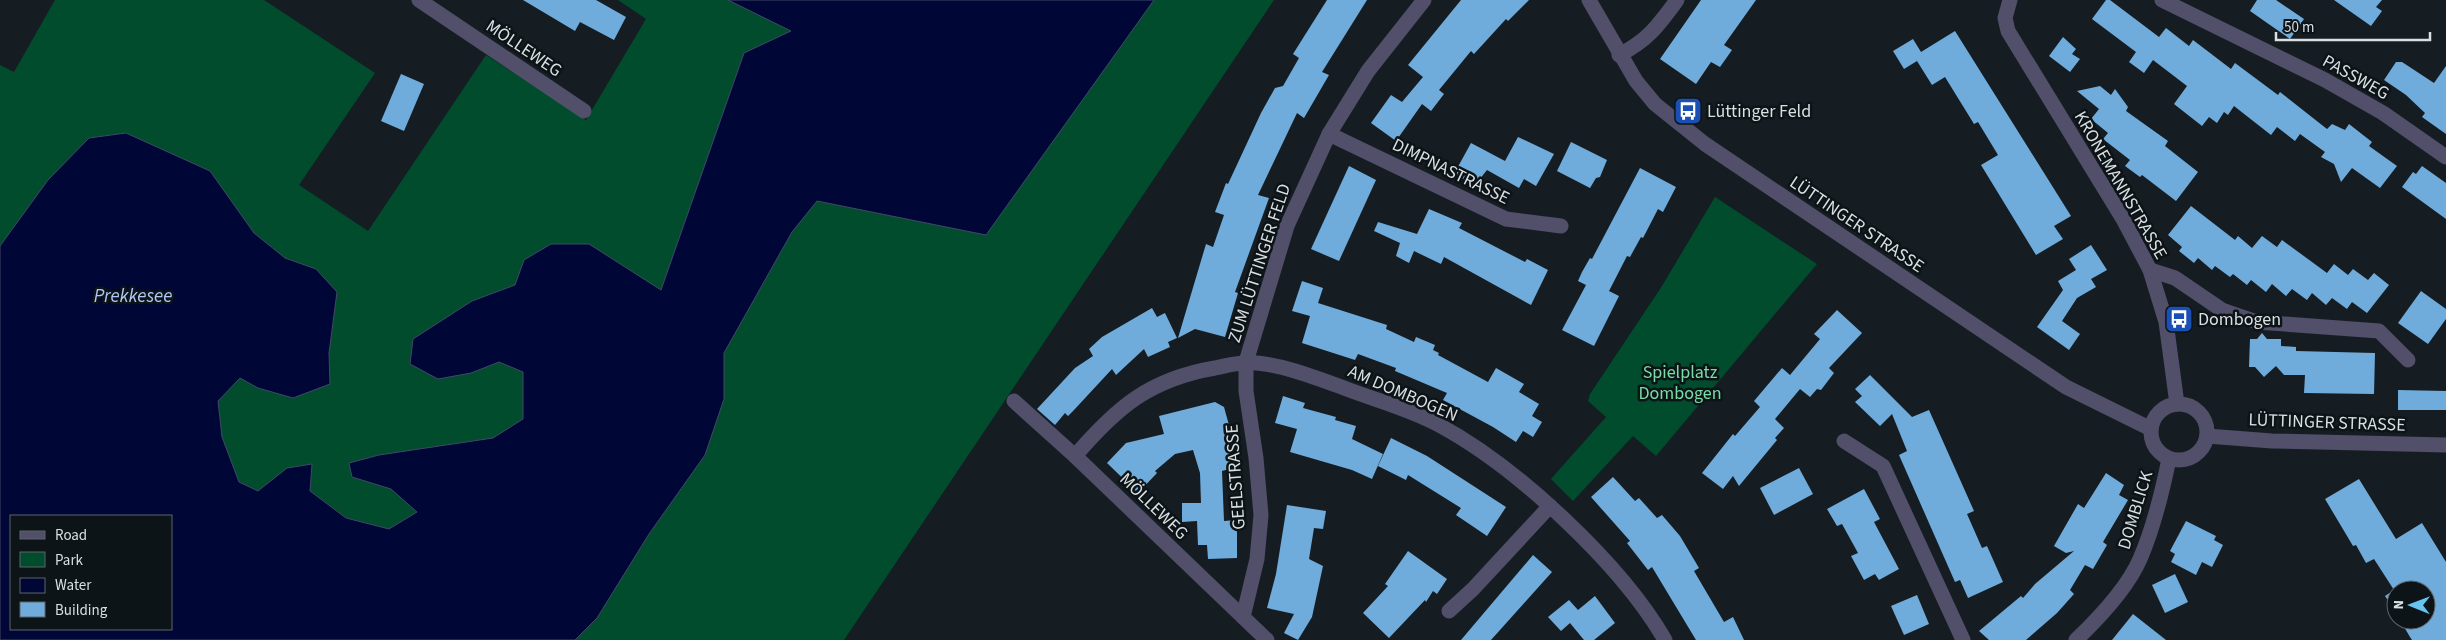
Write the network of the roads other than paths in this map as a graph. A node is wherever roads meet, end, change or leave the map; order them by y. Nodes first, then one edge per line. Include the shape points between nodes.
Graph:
1 (419, 0) edge
2 (1424, 0) edge
3 (1589, 0) edge
4 (1676, 0) edge
5 (2162, 0) edge
6 (2006, 1) edge
7 (1619, 55) junction
8 (584, 111) dead end
9 (1329, 134) junction
10 (2446, 156) edge
11 (1561, 226) dead end
12 (2150, 270) junction
13 (2408, 360) dead end
14 (1246, 362) junction
15 (1014, 401) dead end
16 (2177, 404) junction
17 (2151, 429) junction
18 (2207, 436) junction
19 (1844, 441) dead end
20 (2446, 445) edge
21 (1075, 456) junction
22 (2169, 459) junction
23 (1550, 506) junction
24 (1449, 612) dead end
25 (1242, 617) junction
26 (1267, 640) edge
27 (1665, 640) edge
28 (1963, 640) edge
29 (2076, 640) edge

1 - 8 street, MÖLLEWEG
2 - 9 street, ZUM LÜTTINGER FELD via 1368,71
3 - 7 street, LÜTTINGER STRASSE
4 - 7 street via 1641,44
5 - 10 street, PASSWEG via 2325,80
6 - 12 street, KRONEMANNSTRASSE via 2004,18 2008,31 2124,219
7 - 17 street, LÜTTINGER STRASSE via 1654,104 1705,144 2066,387
9 - 11 street, DIMPNASTRASSE via 1506,219
9 - 14 street, ZUM LÜTTINGER FELD via 1287,226
12 - 13 street via 2175,278 2238,317 2258,322 2379,331
12 - 16 street, KRONEMANNSTRASSE via 2166,322
14 - 21 street, AM DOMBOGEN via 1170,378 1137,396 1103,423
14 - 23 street, AM DOMBOGEN via 1332,384 1439,425 1494,461
14 - 25 street, GEELSTRASSE via 1246,391 1261,515 1257,559
15 - 21 street, MÖLLEWEG
16 - 17 street via 2159,412
16 - 18 street via 2193,407 2204,420
17 - 22 street via 2151,440 2158,452
18 - 20 street, LÜTTINGER STRASSE via 2272,441
18 - 22 street via 2202,449 2188,460
19 - 28 street via 1883,466
21 - 25 street, MÖLLEWEG
22 - 29 street, DOMBLICK via 2159,507 2140,560 2115,598
23 - 24 street
23 - 27 street, AM DOMBOGEN via 1624,585
25 - 26 street, MÖLLEWEG

